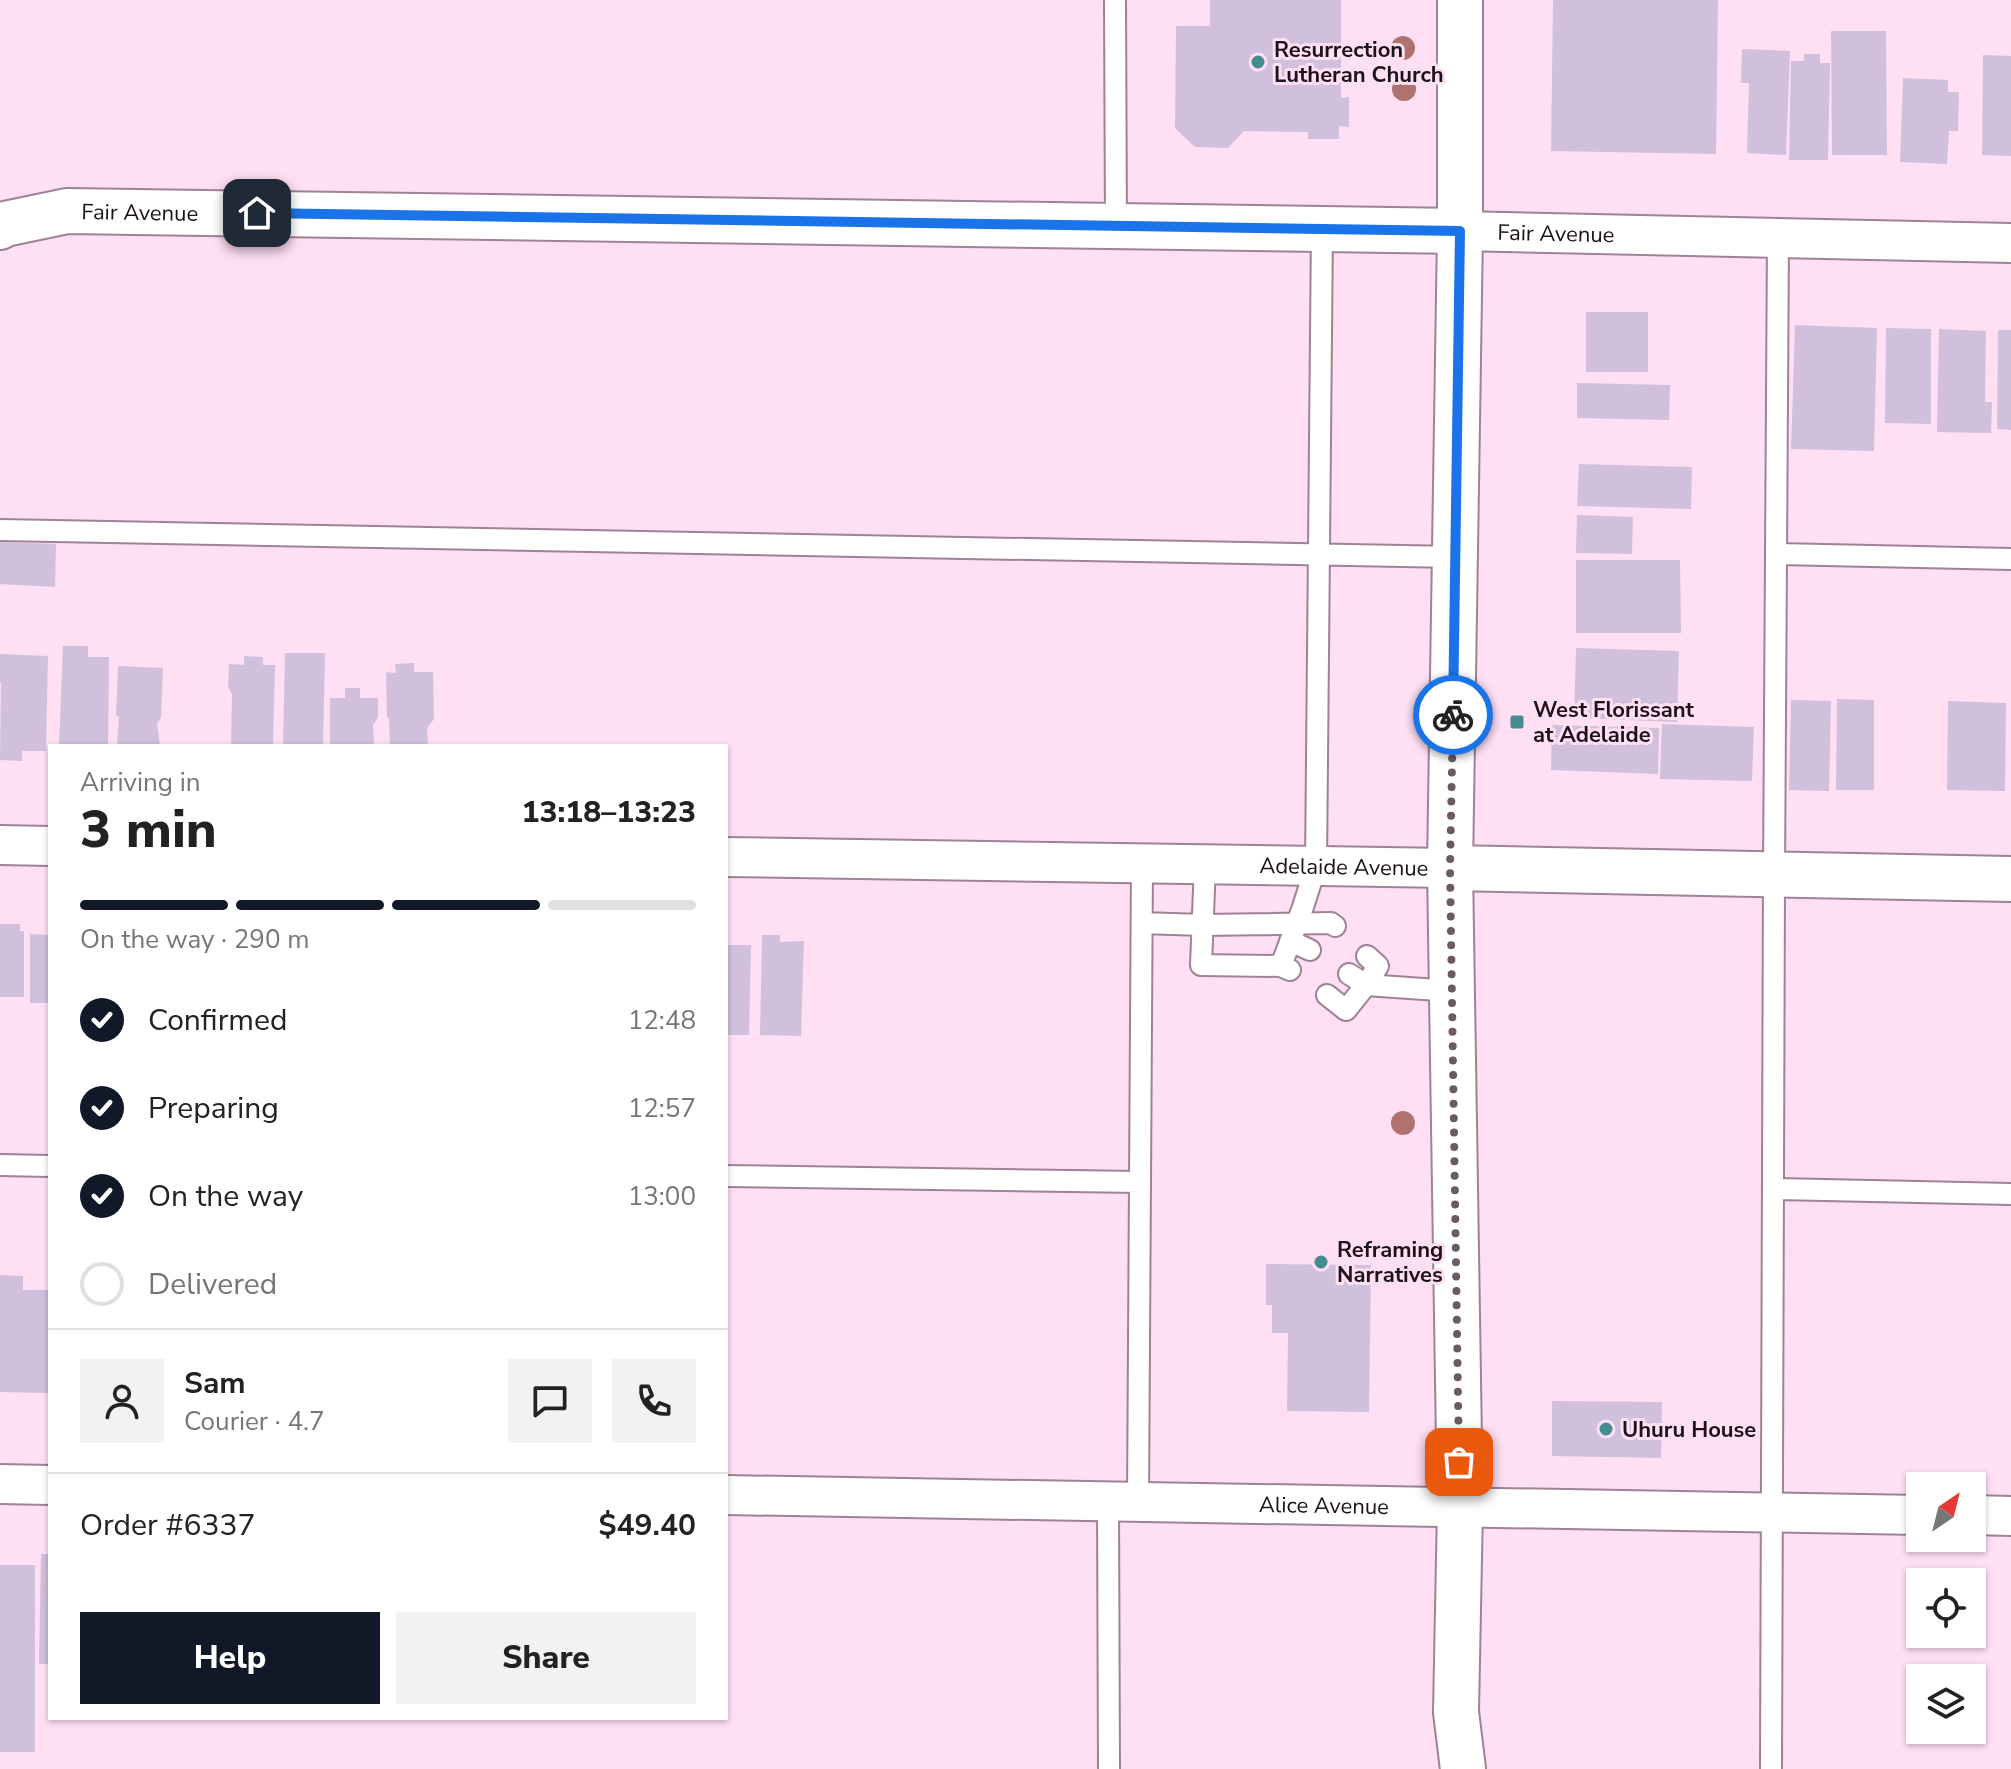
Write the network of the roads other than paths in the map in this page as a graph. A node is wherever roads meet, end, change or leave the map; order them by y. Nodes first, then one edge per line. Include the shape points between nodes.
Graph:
1 (1115, 0) edge
2 (1460, 0) edge
3 (0, 227) edge
4 (1116, 227) junction
5 (1322, 229) junction
6 (1460, 231) junction
7 (1778, 238) junction
8 (2011, 243) edge
9 (0, 530) edge
10 (1319, 554) junction
11 (1776, 554) junction
12 (1455, 557) junction
13 (2011, 559) edge
14 (0, 845) edge
15 (48, 846) edge
16 (728, 857) edge
17 (1142, 863) junction
18 (1205, 864) junction
19 (1316, 866) junction
20 (1450, 868) junction
21 (1774, 874) junction
22 (2011, 879) edge
23 (1142, 923) junction
24 (1203, 925) junction
25 (1335, 926) dead end
26 (1293, 933) junction
27 (1310, 950) dead end
28 (1367, 956) dead end
29 (1357, 979) junction
30 (1452, 991) junction
31 (1327, 995) dead end
32 (0, 1165) edge
33 (48, 1166) edge
34 (728, 1176) edge
35 (1140, 1182) junction
36 (1774, 1189) junction
37 (2011, 1194) edge
38 (0, 1484) edge
39 (48, 1485) edge
40 (728, 1495) edge
41 (1123, 1501) junction
42 (1460, 1507) junction
43 (1771, 1513) junction
44 (1906, 1515) edge
45 (1986, 1515) edge
46 (2011, 1516) edge
47 (1456, 1712) junction
48 (1109, 1769) edge
49 (1441, 1769) edge
50 (1463, 1769) edge
51 (1771, 1769) edge

1 - 4 lane
2 - 6 main road
3 - 4 main road, Fair Avenue via 67,211
4 - 5 main road, Fair Avenue
5 - 6 main road, Fair Avenue
5 - 10 lane
6 - 7 street, Fair Avenue
6 - 12 main road
7 - 8 street, Fair Avenue
7 - 11 lane
9 - 10 lane
10 - 12 lane
10 - 19 lane
11 - 13 lane
11 - 21 lane
12 - 20 main road
14 - 15 street
16 - 17 street, Adelaide Avenue
17 - 18 street, Adelaide Avenue
17 - 23 lane
18 - 19 street, Adelaide Avenue
18 - 24 lane
19 - 20 street, Adelaide Avenue
19 - 26 lane
20 - 21 main road, Adelaide Avenue
20 - 30 main road
21 - 22 main road, Adelaide Avenue
21 - 36 lane
23 - 24 lane
23 - 35 lane
24 - 26 lane
24 - 26 lane via 1201,965 1286,968
25 - 26 lane
26 - 27 lane
28 - 29 lane via 1378,966
29 - 30 lane
29 - 31 lane via 1346,1010
30 - 42 main road
32 - 33 lane
34 - 35 lane
35 - 41 lane
36 - 37 lane
36 - 43 lane
38 - 39 street
40 - 41 street, Alice Avenue
41 - 42 street, Alice Avenue
41 - 48 lane
42 - 43 street, Alice Avenue
42 - 47 main road
43 - 44 street, Alice Avenue
43 - 51 lane
45 - 46 street
47 - 49 street
47 - 50 main road

